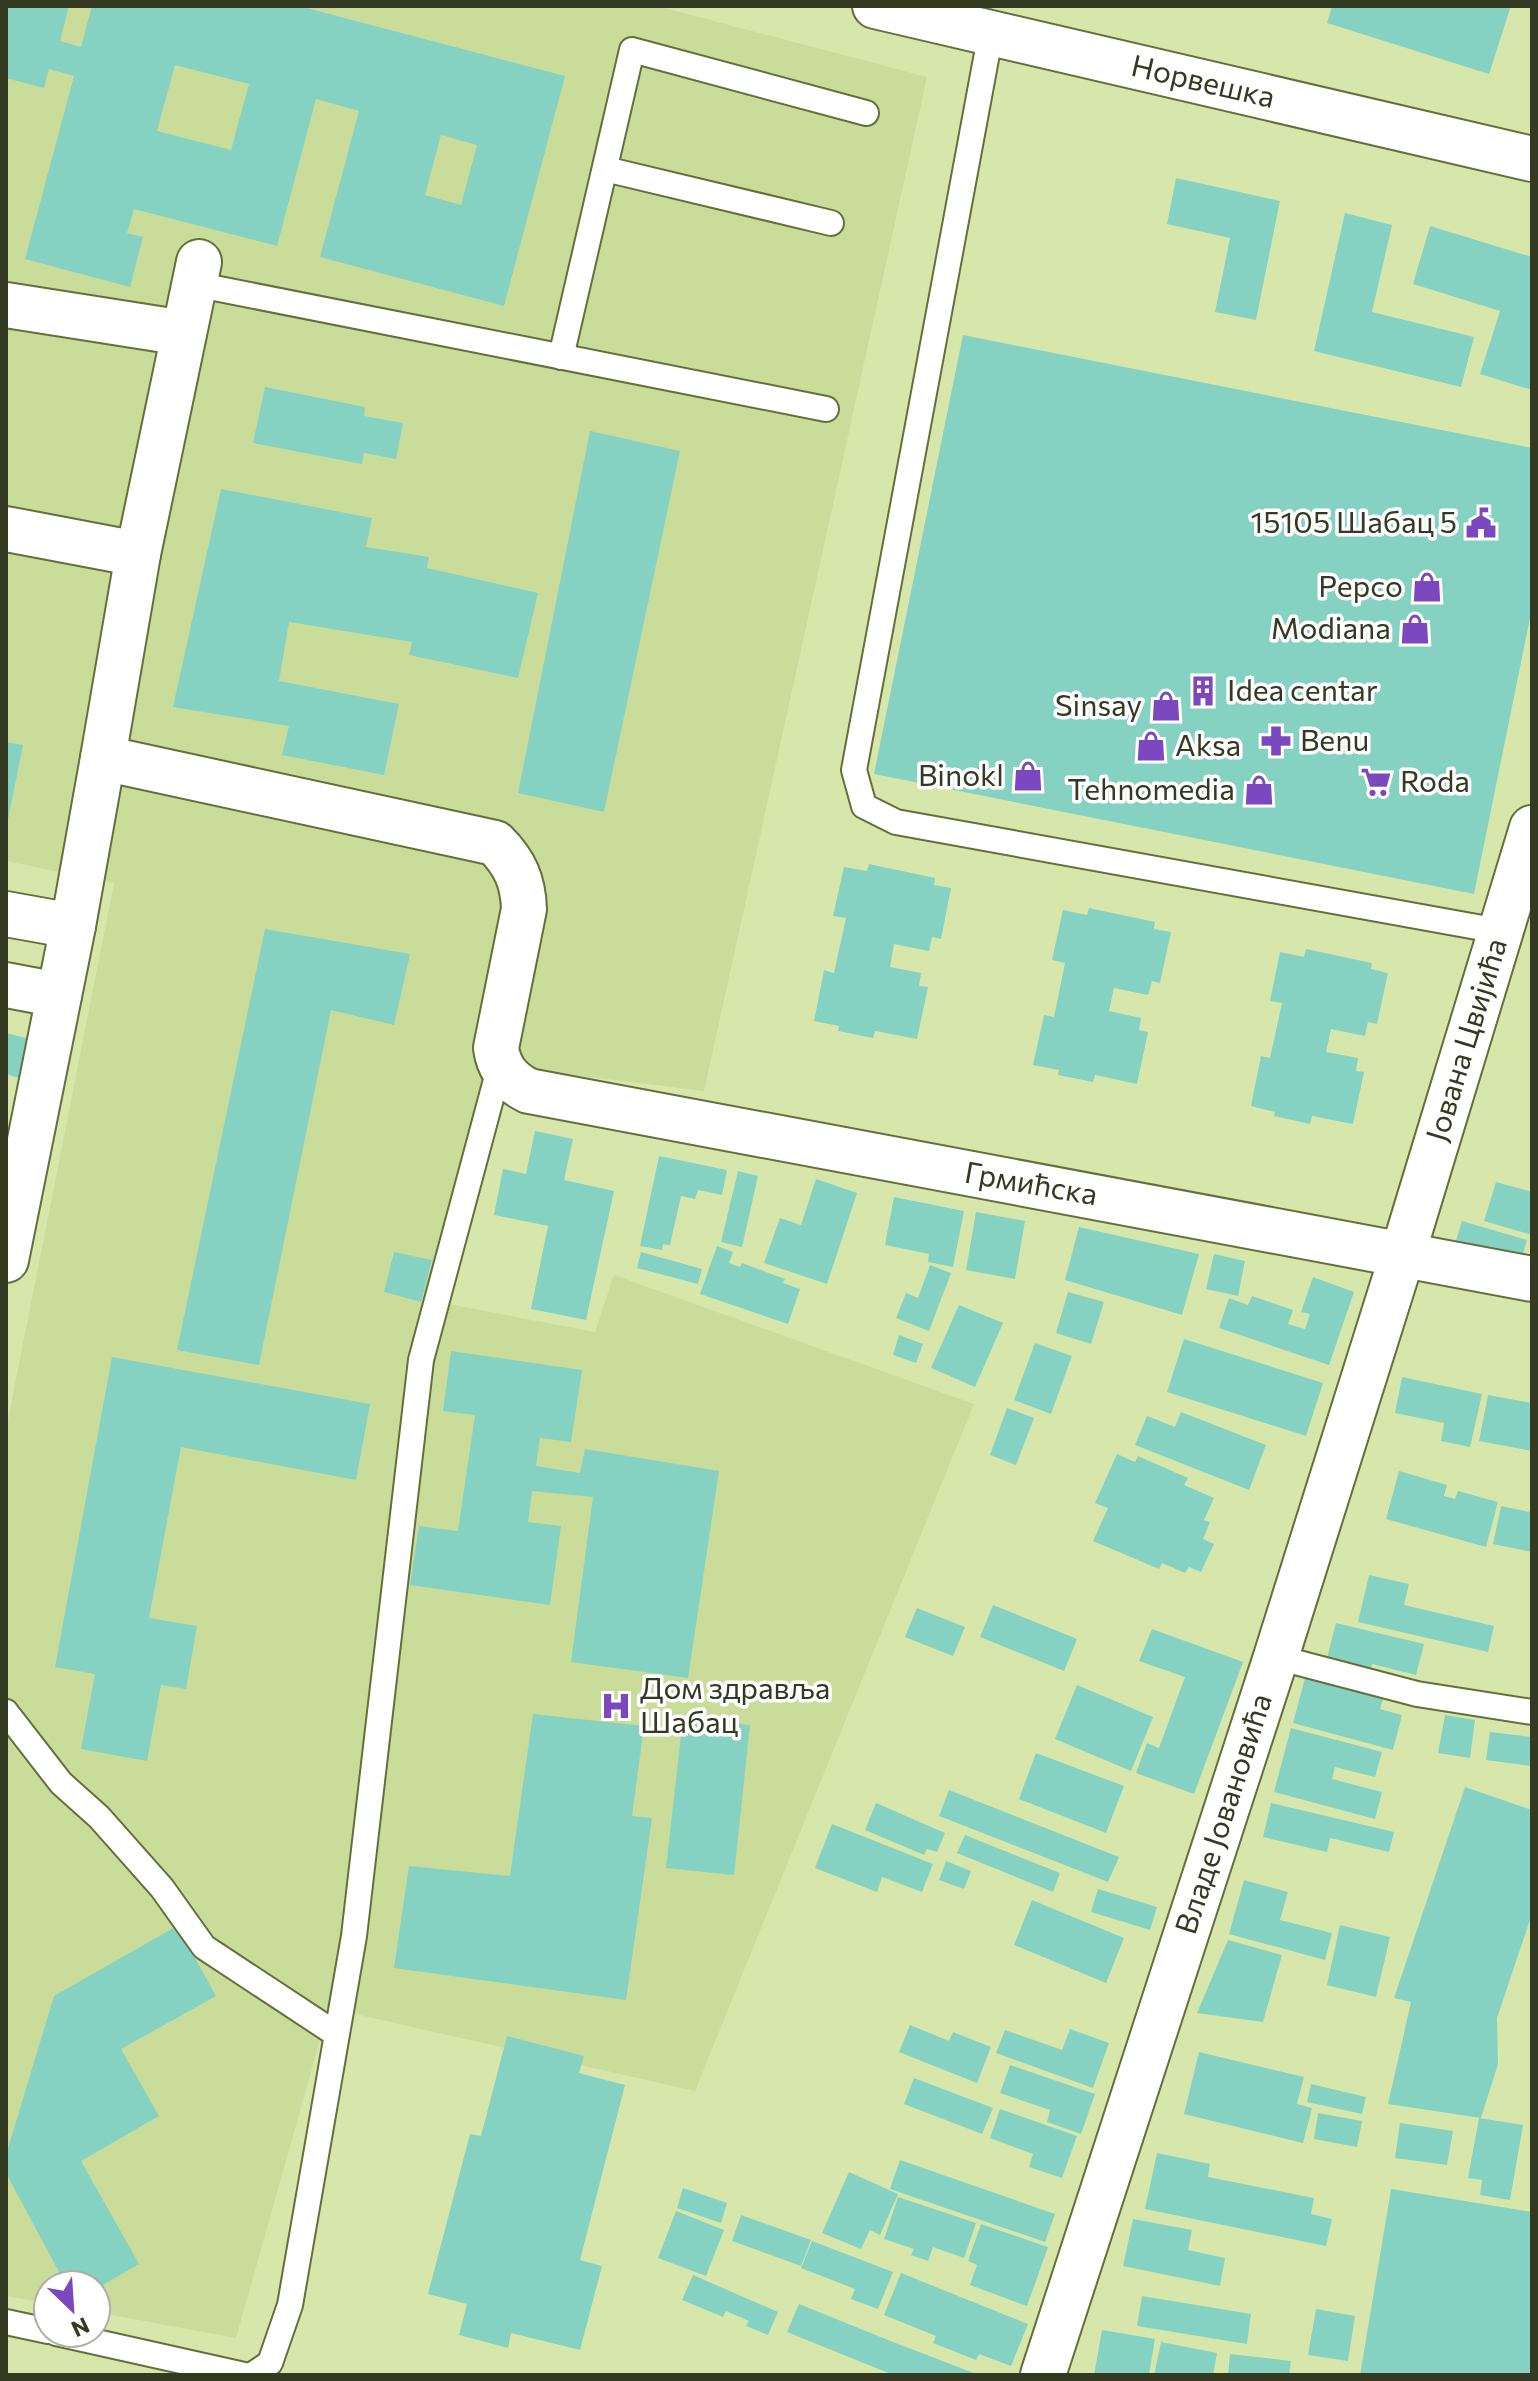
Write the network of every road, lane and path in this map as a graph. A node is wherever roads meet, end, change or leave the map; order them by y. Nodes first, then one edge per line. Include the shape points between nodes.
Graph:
1 (875, 6) edge
2 (991, 32) junction
3 (866, 113) dead end
4 (1532, 159) edge
5 (605, 169) junction
6 (831, 223) dead end
7 (196, 273) joint
8 (6, 305) edge
9 (184, 333) junction
10 (561, 357) junction
11 (826, 409) dead end
12 (6, 529) edge
13 (138, 554) junction
14 (103, 758) junction
15 (1532, 828) edge
16 (6, 914) edge
17 (73, 926) junction
18 (1499, 931) junction
19 (6, 985) edge
20 (59, 995) junction
21 (514, 1078) junction
22 (1403, 1253) junction
23 (6, 1260) edge
24 (1532, 1279) edge
25 (1276, 1657) junction
26 (6, 1712) edge
27 (1532, 1712) edge
28 (336, 2034) junction
29 (6, 2322) edge
30 (32, 2328) edge
31 (112, 2346) edge
32 (244, 2375) edge
33 (252, 2375) edge
34 (1043, 2375) edge

1 - 2 street, Норвешка
2 - 4 street, Норвешка
2 - 18 lane via 854,770 864,806 896,822
3 - 5 lane via 632,50
5 - 6 lane
5 - 10 lane
7 - 9 street
7 - 10 lane
8 - 9 street
9 - 13 street
10 - 11 lane
12 - 13 street
13 - 14 street
14 - 17 street
14 - 21 street via 495,843 518,873 523,891 524,909 496,1048
15 - 18 street, Јована Цвијића
16 - 17 street
17 - 20 street
18 - 22 street, Јована Цвијића
19 - 20 street
20 - 23 street
21 - 22 street, Грмићска
21 - 28 lane via 421,1360 354,1936
22 - 24 street, Грмићска
22 - 25 street, Владе Јовановића
25 - 27 lane via 1417,1694
25 - 34 street, Владе Јовановића
26 - 28 lane via 61,1783 162,1888 204,1947
28 - 33 lane via 290,2305 270,2363
29 - 30 lane
31 - 32 lane

